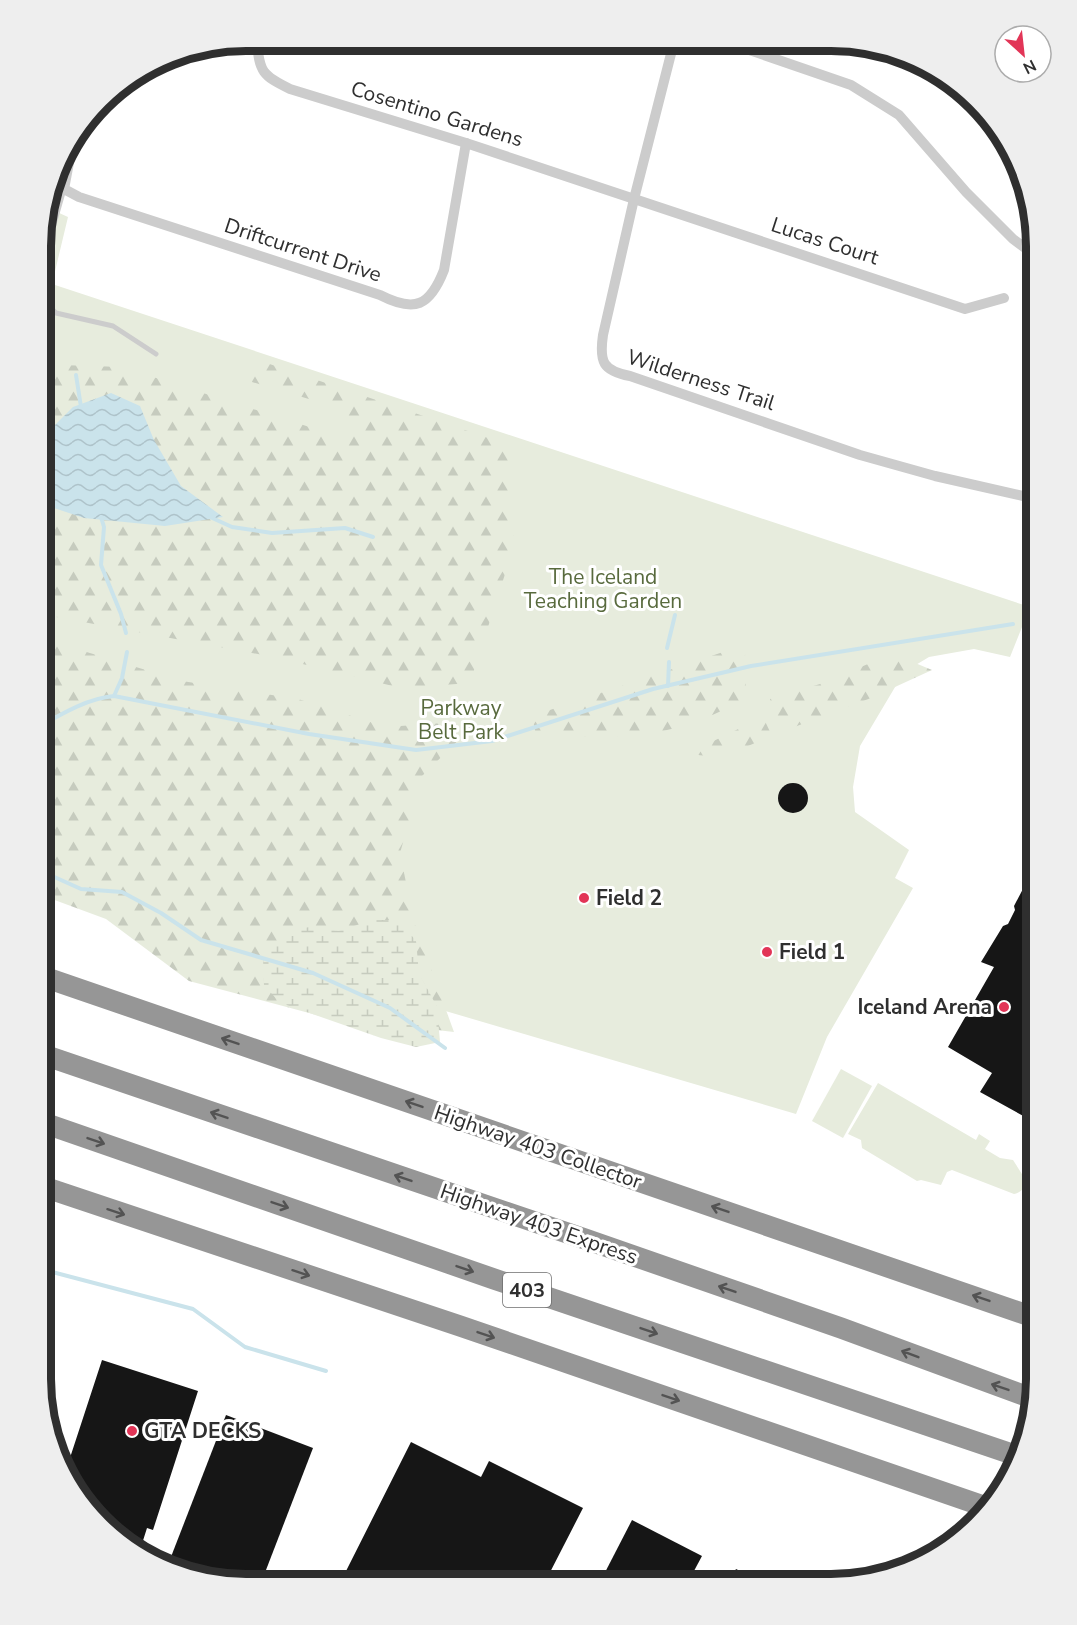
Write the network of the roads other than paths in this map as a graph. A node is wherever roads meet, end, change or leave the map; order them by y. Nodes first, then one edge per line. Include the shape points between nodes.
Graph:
1 (258, 51) edge
2 (672, 51) edge
3 (752, 51) edge
4 (466, 143) junction
5 (68, 166) edge
6 (64, 189) junction
7 (634, 199) junction
8 (52, 234) edge
9 (1026, 249) edge
10 (1004, 298) dead end
11 (51, 309) edge
12 (156, 354) dead end
13 (1026, 497) edge
14 (51, 979) edge
15 (51, 1057) edge
16 (51, 1125) edge
17 (51, 1189) edge
18 (1026, 1315) edge
19 (1025, 1396) edge
20 (1011, 1454) edge
21 (980, 1505) edge

1 - 4 street, Cosentino Gardens via 258,62 269,79 290,90
2 - 7 street, Wilderness Trail
3 - 9 street via 851,86 899,115 966,192
4 - 6 street, Driftcurrent Drive via 444,270 438,285 420,305 395,303
4 - 7 street, Cosentino Gardens
5 - 6 street
6 - 8 lane
7 - 10 street, Lucas Court via 965,309
7 - 13 street, Wilderness Trail via 601,352 614,373 860,455
11 - 12 lane via 56,314 113,326
18 -> 14 highway, Highway 403 Collector
19 -> 15 highway, Highway 403 Express via 741,1293
16 -> 20 highway, 403
17 -> 21 highway

